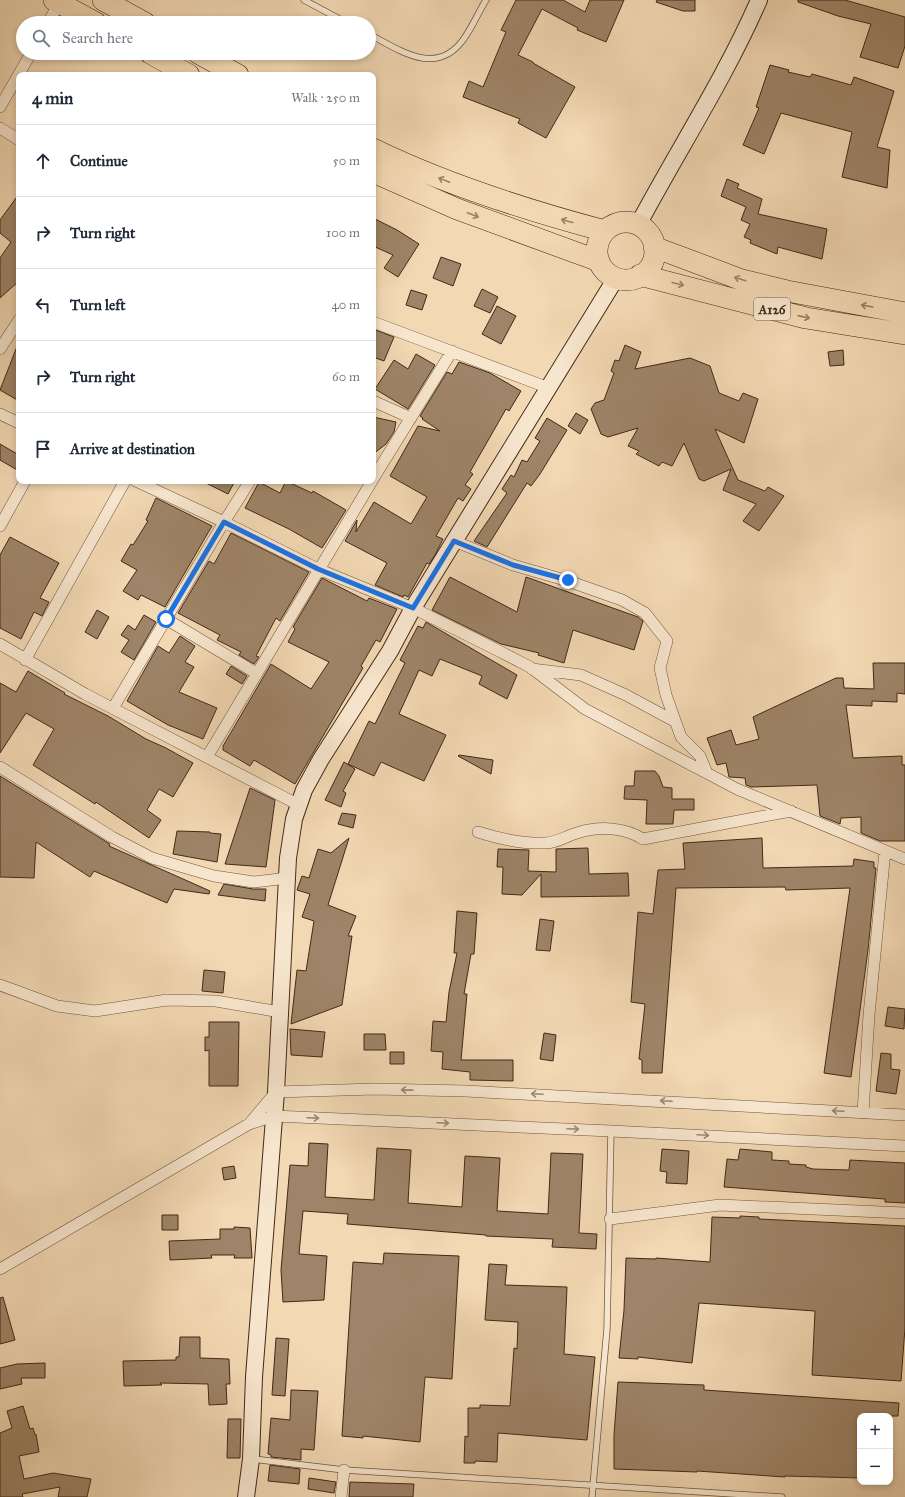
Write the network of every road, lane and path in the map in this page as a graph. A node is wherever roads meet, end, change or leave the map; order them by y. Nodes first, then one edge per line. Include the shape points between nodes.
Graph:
1 (103, 0) edge
2 (304, 0) edge
3 (486, 0) edge
4 (759, 0) edge
5 (57, 1) edge
6 (51, 16) edge
7 (84, 16) edge
8 (132, 16) edge
9 (334, 16) edge
10 (376, 37) edge
11 (27, 60) edge
12 (162, 60) edge
13 (211, 60) edge
14 (20, 72) edge
15 (184, 72) edge
16 (233, 72) edge
17 (16, 79) edge
18 (0, 107) edge
19 (0, 128) edge
20 (16, 138) edge
21 (376, 150) edge
22 (376, 173) edge
23 (638, 225) junction
24 (605, 231) junction
25 (654, 247) junction
26 (599, 261) junction
27 (640, 275) junction
28 (616, 278) junction
29 (905, 313) edge
30 (376, 323) edge
31 (16, 325) edge
32 (905, 334) edge
33 (0, 349) edge
34 (452, 351) junction
35 (549, 388) junction
36 (376, 401) edge
37 (0, 414) edge
38 (411, 418) junction
39 (16, 422) edge
40 (376, 474) edge
41 (23, 484) edge
42 (123, 484) edge
43 (142, 484) edge
44 (248, 484) edge
45 (370, 484) edge
46 (224, 522) junction
47 (0, 526) edge
48 (454, 541) junction
49 (318, 569) junction
50 (413, 608) junction
51 (166, 619) junction
52 (0, 644) edge
53 (25, 660) junction
54 (531, 668) junction
55 (256, 674) junction
56 (113, 708) junction
57 (674, 721) junction
58 (206, 757) junction
59 (0, 768) edge
60 (707, 773) junction
61 (299, 805) junction
62 (790, 811) junction
63 (478, 832) dead end
64 (886, 851) junction
65 (905, 859) edge
66 (287, 878) junction
67 (0, 984) edge
68 (280, 1014) junction
69 (276, 1092) junction
70 (863, 1113) junction
71 (905, 1115) edge
72 (274, 1116) junction
73 (249, 1124) junction
74 (611, 1131) junction
75 (905, 1146) edge
76 (905, 1213) edge
77 (610, 1218) junction
78 (0, 1269) edge
79 (251, 1459) junction
80 (344, 1470) junction
81 (593, 1486) junction
82 (246, 1497) edge
83 (341, 1497) edge
84 (592, 1497) edge
85 (782, 1497) edge

1 - 8 highway
2 - 9 lane
3 - 10 lane via 463,40 454,51 441,58 418,58
4 - 23 street via 723,72
5 - 6 street
5 - 7 highway
11 - 14 street
12 - 15 highway
13 - 16 highway
17 - 18 street
19 - 20 street
24 -> 21 highway via 543,214 456,185
22 -> 26 highway via 458,209
23 - 24 highway via 620,222
23 - 25 highway via 648,232
24 - 26 highway via 597,245
25 - 27 highway via 652,263
29 -> 25 highway, A126 via 742,280
26 - 28 highway via 609,274
27 - 28 highway, A126 via 633,278
27 -> 32 highway, A126 via 806,318
28 - 35 street
30 - 34 street
31 - 33 street
34 - 35 street
34 - 38 street
35 - 48 street
36 - 38 street
37 - 39 street
38 - 40 street
41 - 47 street
42 - 53 street
43 - 46 street
44 - 46 street
45 - 49 street
46 - 49 street
46 - 51 street
48 - 50 street
48 - 57 street via 513,565 568,580 622,600 646,614 667,642 660,668
49 - 50 street
49 - 55 street
50 - 54 street
50 - 61 street via 390,651 321,759
51 - 55 street
51 - 56 street
52 - 53 street
53 - 56 street
54 - 57 street via 581,675 626,695
54 - 60 street via 585,709
55 - 58 street
56 - 58 street
57 - 60 street via 681,736 700,756
58 - 61 street
59 - 66 street via 112,837 152,858 227,878 254,882
60 - 62 street via 737,789
61 - 66 street via 294,819
62 - 63 street via 643,839 630,832 611,829 577,833 559,841 546,843 519,842
62 - 64 street
64 - 65 street
64 - 70 street via 869,1015
66 - 68 street
67 - 68 street via 57,1006 95,1011 167,1000 216,1001
68 - 69 street
70 -> 69 street via 466,1091 375,1089
69 - 72 street
69 - 73 street
70 - 71 street
72 - 73 street
72 -> 74 street
72 - 79 street via 254,1377
73 - 78 street
74 -> 75 street
74 - 77 lane
76 - 77 street via 720,1205
77 - 81 lane via 607,1330
79 - 80 lane
79 - 82 street
80 - 81 lane
80 - 83 street
81 - 84 lane
81 - 85 lane

